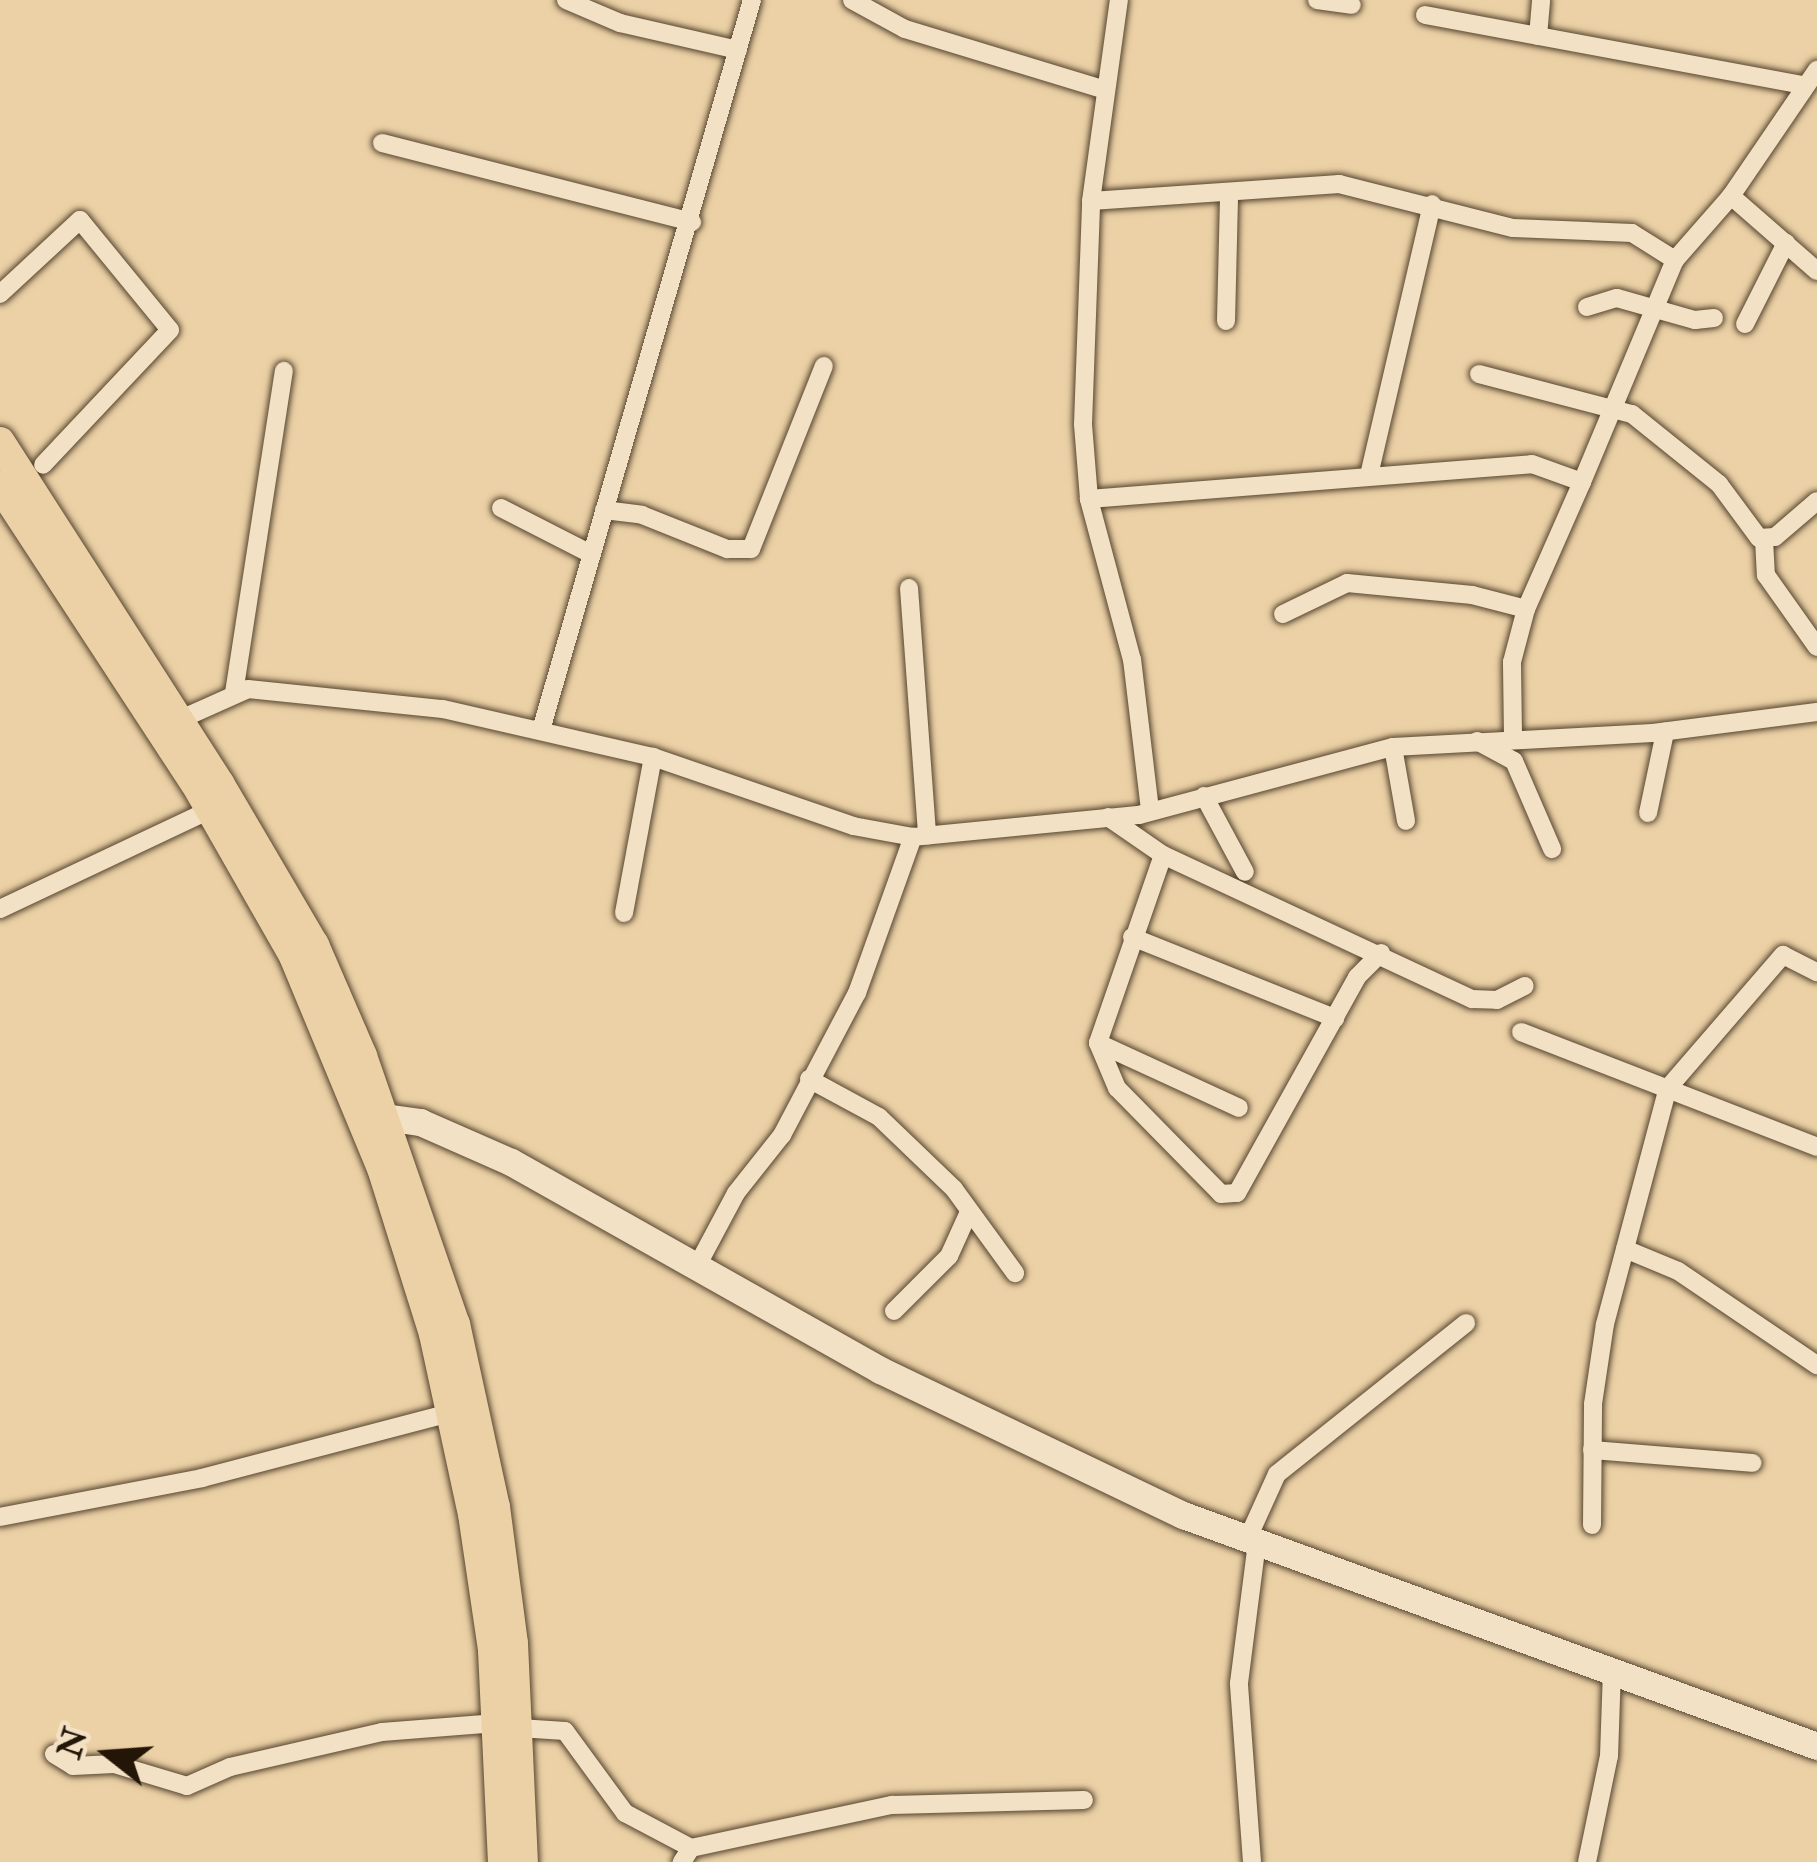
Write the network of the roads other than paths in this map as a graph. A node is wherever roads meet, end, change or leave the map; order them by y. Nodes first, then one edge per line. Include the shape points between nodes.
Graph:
1 (566, 0) edge
2 (752, 0) edge
3 (852, 0) edge
4 (1119, 0) edge
5 (1317, 0) edge
6 (1541, 0) edge
7 (1352, 5) dead end
8 (1425, 15) dead end
9 (1538, 36) junction
10 (738, 50) junction
11 (1817, 70) edge
12 (1803, 85) junction
13 (1103, 89) junction
14 (382, 143) dead end
15 (1228, 195) junction
16 (1731, 196) junction
17 (1091, 201) junction
18 (1432, 204) junction
19 (692, 222) junction
20 (1786, 243) junction
21 (1676, 260) junction
22 (1817, 271) edge
23 (0, 294) edge
24 (1655, 303) junction
25 (1587, 308) dead end
26 (1714, 318) dead end
27 (1226, 321) dead end
28 (1744, 324) dead end
29 (824, 366) dead end
30 (284, 371) dead end
31 (1479, 374) dead end
32 (1611, 403) junction
33 (0, 442) edge
34 (43, 465) dead end
35 (1370, 471) junction
36 (1582, 482) junction
37 (0, 485) edge
38 (1089, 500) junction
39 (1817, 501) edge
40 (500, 508) dead end
41 (604, 510) junction
42 (1764, 539) junction
43 (591, 554) junction
44 (909, 588) dead end
45 (1526, 609) junction
46 (1283, 614) dead end
47 (1817, 647) edge
48 (234, 693) junction
49 (1817, 712) edge
50 (181, 719) junction
51 (541, 730) junction
52 (1665, 732) junction
53 (1513, 736) junction
54 (1477, 741) junction
55 (1393, 747) junction
56 (653, 757) junction
57 (1204, 796) junction
58 (209, 810) junction
59 (1150, 810) junction
60 (1648, 813) dead end
61 (1108, 817) junction
62 (1406, 821) dead end
63 (920, 836) junction
64 (1552, 849) dead end
65 (1163, 855) junction
66 (1245, 872) dead end
67 (0, 909) edge
68 (624, 913) dead end
69 (1132, 937) junction
70 (1381, 953) junction
71 (1817, 972) edge
72 (1525, 986) dead end
73 (1336, 1018) junction
74 (1521, 1032) dead end
75 (1098, 1043) junction
76 (809, 1079) junction
77 (1668, 1088) junction
78 (1239, 1108) dead end
79 (372, 1114) junction
80 (1817, 1148) edge
81 (969, 1212) junction
82 (1625, 1249) junction
83 (696, 1268) junction
84 (1015, 1274) dead end
85 (894, 1312) dead end
86 (1466, 1323) dead end
87 (1817, 1365) edge
88 (450, 1413) junction
89 (1592, 1450) junction
90 (1753, 1463) dead end
91 (0, 1517) edge
92 (1592, 1525) dead end
93 (1252, 1541) junction
94 (1612, 1671) junction
95 (508, 1725) junction
96 (1817, 1746) edge
97 (54, 1754) dead end
98 (1084, 1800) dead end
99 (687, 1855) edge
100 (502, 1862) edge
101 (524, 1862) edge
102 (1252, 1862) edge
103 (1587, 1862) edge

1 - 10 street via 620,23
2 - 10 street
3 - 13 street via 905,29
4 - 13 street
5 - 7 street
6 - 9 street
8 - 9 street
9 - 12 street
10 - 19 street
11 - 12 street
12 - 16 street
13 - 17 street
14 - 19 street
15 - 17 street
15 - 18 street via 1339,184
15 - 27 street
16 - 20 street
16 - 21 street
17 - 38 street via 1083,424
18 - 21 street via 1513,228 1632,233
18 - 35 street
19 - 41 street
20 - 22 street
20 - 28 street
21 - 24 street
23 - 34 street via 80,220 170,330
24 - 25 street via 1617,298
24 - 26 street via 1696,320
24 - 32 street
29 - 41 street via 751,549 727,549 642,515
30 - 48 street
31 - 32 street
32 - 36 street
32 - 42 street via 1719,484
33 - 50 main road
35 - 36 street via 1532,464
35 - 38 street
36 - 45 street
37 - 58 main road
38 - 59 street via 1132,660
39 - 42 street
40 - 43 street
41 - 43 street
42 - 47 street via 1766,575
43 - 51 street
44 - 63 street
45 - 46 street via 1472,595 1348,583
45 - 53 street via 1512,662
48 - 50 street
48 - 51 street via 421,706
49 - 52 street
50 - 79 main road via 314,945
51 - 56 street
52 - 53 street
52 - 60 street
53 - 54 street
54 - 55 street
54 - 64 street via 1514,761
55 - 57 street
55 - 62 street
56 - 63 street via 821,816
56 - 68 street
57 - 59 street
57 - 66 street
58 - 67 street
58 - 79 main road
59 - 61 street
61 - 63 street via 1028,832
61 - 65 street
63 - 76 street via 857,993
65 - 69 street
65 - 70 street
69 - 73 street
69 - 75 street
70 - 72 street via 1472,999 1497,1000
70 - 73 street
71 - 77 street via 1783,955
73 - 75 street via 1231,1196 1210,1186 1117,1088
74 - 77 street
75 - 78 street
76 - 81 street via 879,1117
76 - 83 street
77 - 80 street
77 - 82 street
79 - 83 street via 446,1130
79 - 88 main road
79 - 95 main road via 465,1370 495,1507
81 - 84 street
81 - 85 street via 949,1256
82 - 87 street via 1678,1270
82 - 89 street via 1605,1324
83 - 93 street via 991,1427
86 - 93 street via 1277,1474
88 - 91 street via 202,1478
88 - 95 main road
89 - 90 street
89 - 92 street
93 - 94 street
93 - 102 street via 1239,1683
94 - 96 street
94 - 103 street via 1609,1756
95 - 97 street via 382,1732 230,1767 187,1786 114,1764 73,1766
95 - 99 street via 565,1731 626,1813
95 - 100 main road
95 - 101 main road
98 - 99 street via 892,1805

